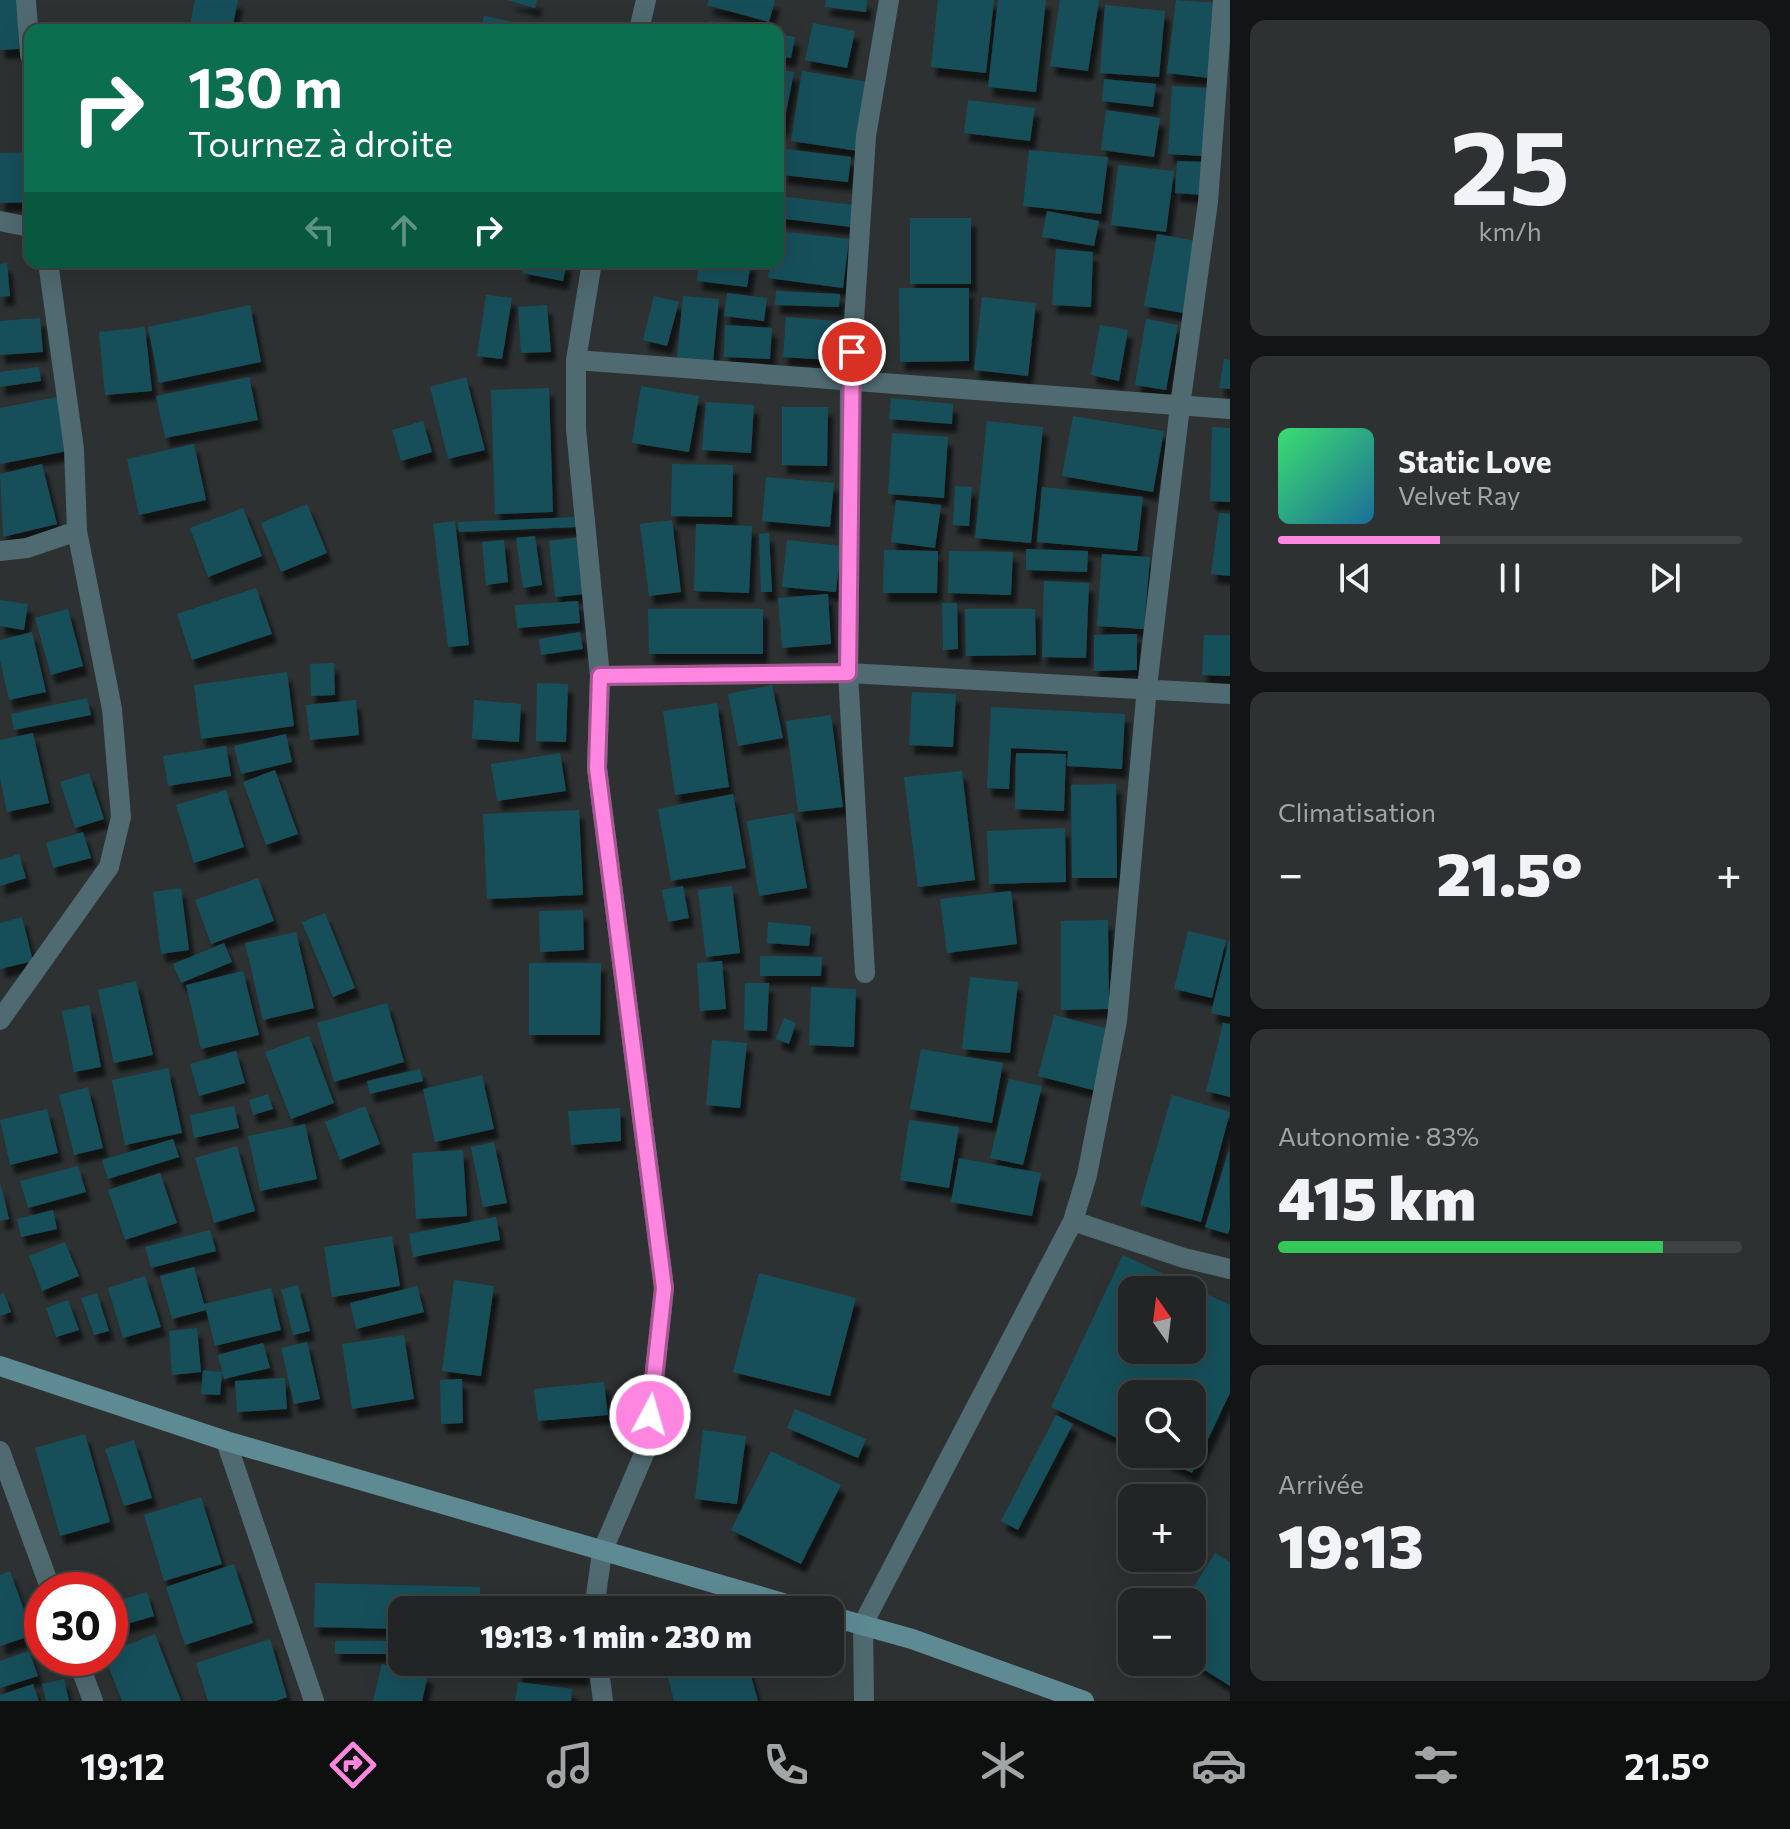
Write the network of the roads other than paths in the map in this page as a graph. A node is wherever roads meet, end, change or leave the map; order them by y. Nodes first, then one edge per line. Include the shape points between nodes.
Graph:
1 (26, 0) edge
2 (646, 0) edge
3 (889, 0) edge
4 (1223, 0) edge
5 (28, 24) edge
6 (640, 24) edge
7 (0, 221) edge
8 (24, 226) edge
9 (49, 268) edge
10 (591, 268) edge
11 (576, 360) junction
12 (850, 383) junction
13 (1180, 406) junction
14 (1230, 409) edge
15 (77, 531) junction
16 (0, 551) edge
17 (848, 673) junction
18 (600, 676) junction
19 (1147, 687) junction
20 (1230, 694) edge
21 (865, 973) dead end
22 (0, 1020) edge
23 (1073, 1221) junction
24 (1230, 1269) edge
25 (0, 1366) edge
26 (226, 1441) junction
27 (0, 1451) edge
28 (602, 1552) junction
29 (44, 1572) edge
30 (596, 1596) edge
31 (758, 1596) edge
32 (844, 1619) edge
33 (863, 1624) junction
34 (84, 1676) edge
35 (600, 1676) edge
36 (93, 1701) edge
37 (314, 1701) edge
38 (603, 1701) edge
39 (864, 1701) edge
40 (1084, 1701) edge

1 - 5 street
2 - 6 street
3 - 12 street via 866,136
4 - 13 street via 1208,202
7 - 8 street
9 - 15 street via 74,449
10 - 11 street
11 - 12 street
11 - 18 street via 576,429
12 - 13 street
12 - 17 street
13 - 14 street
13 - 19 street
15 - 16 street
15 - 22 street via 112,709 121,817 109,867
17 - 18 street
17 - 19 street
17 - 21 street
18 - 28 street via 597,768 664,1288 647,1447
19 - 20 street
19 - 23 street via 1117,1021
23 - 24 street
23 - 33 street
25 - 26 street
26 - 28 street
26 - 37 street
27 - 29 street
28 - 30 street
28 - 31 street
32 - 33 street
33 - 39 street
33 - 40 street
34 - 36 street
35 - 38 street

